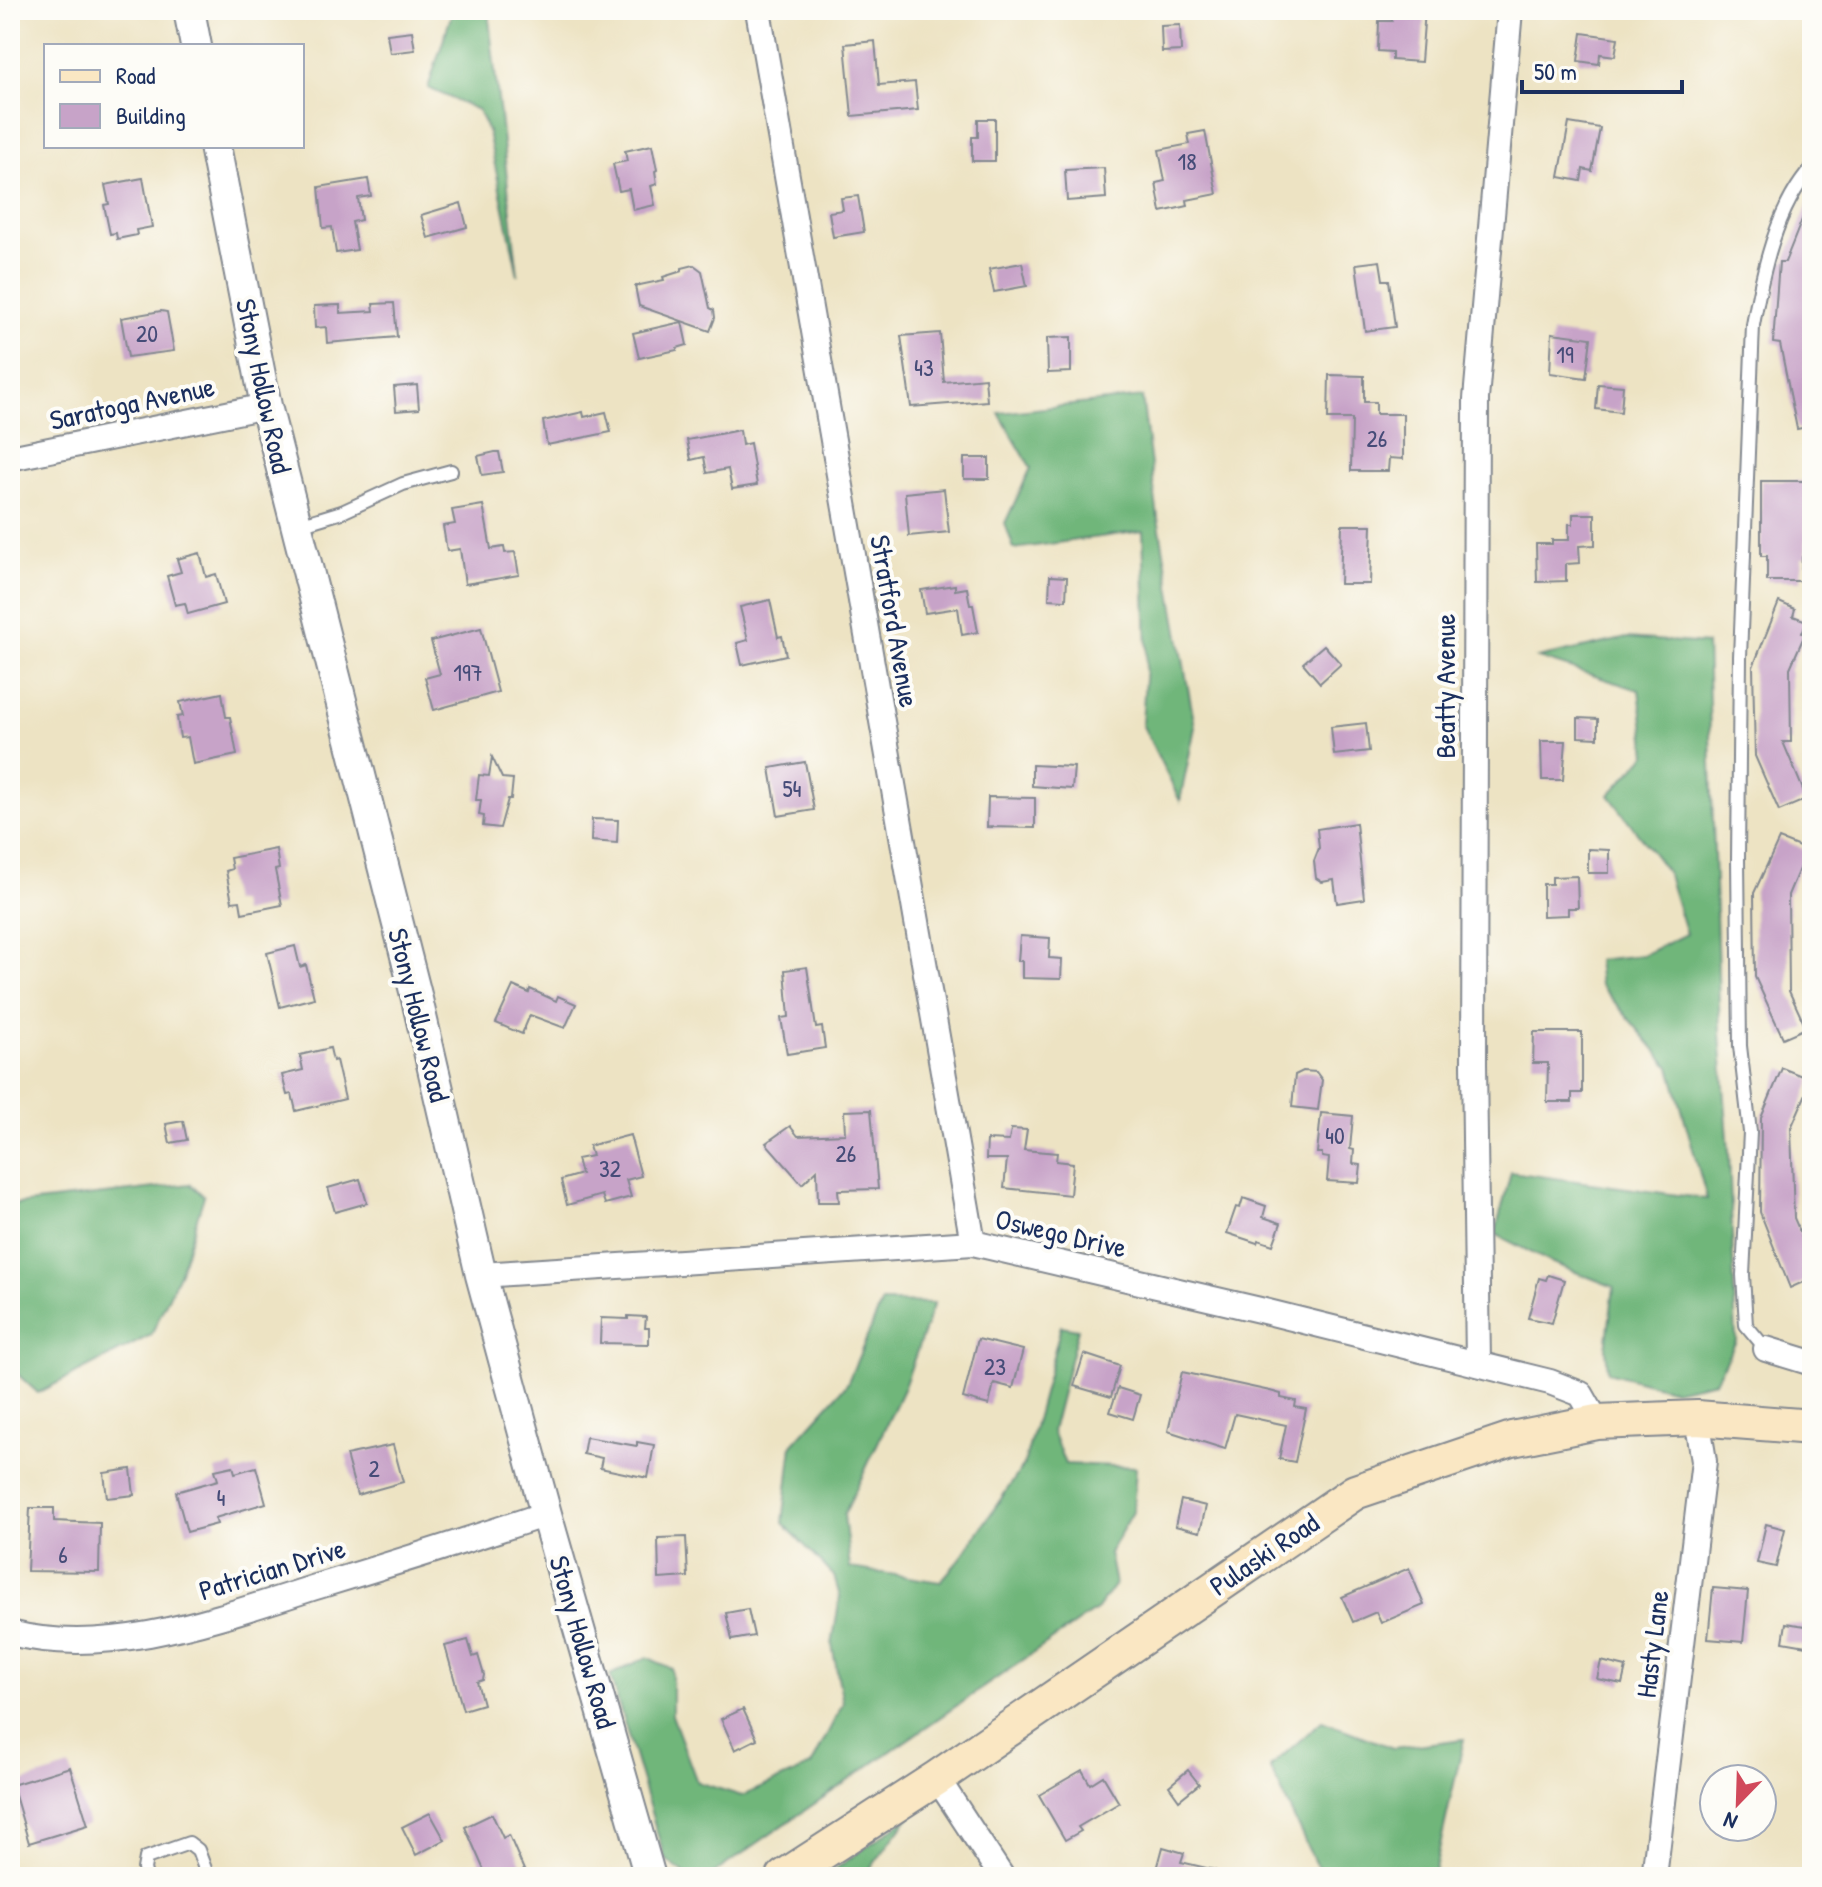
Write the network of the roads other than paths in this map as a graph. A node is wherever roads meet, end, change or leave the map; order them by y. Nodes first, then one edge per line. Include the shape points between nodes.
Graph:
1 (189, 10) edge
2 (758, 10) edge
3 (1510, 10) edge
4 (196, 44) edge
5 (215, 148) edge
6 (1812, 168) edge
7 (266, 406) junction
8 (10, 458) edge
9 (451, 471) dead end
10 (296, 526) junction
11 (973, 1243) junction
12 (481, 1275) junction
13 (1766, 1349) joint
14 (1478, 1363) junction
15 (1812, 1363) edge
16 (1697, 1418) junction
17 (1597, 1422) junction
18 (1812, 1427) edge
19 (546, 1514) junction
20 (10, 1633) edge
21 (937, 1778) junction
22 (146, 1877) edge
23 (208, 1877) edge
24 (650, 1877) edge
25 (784, 1877) edge
26 (1002, 1877) edge
27 (1654, 1877) edge

1 - 4 street
2 - 11 street, Stratford Avenue
3 - 14 street, Beatty Avenue via 1476,399
5 - 7 street, Stony Hollow Road
6 - 13 lane via 1782,219 1762,274 1753,325 1740,657 1740,1046 1750,1132 1743,1275 1746,1325
7 - 8 street, Saratoga Avenue
7 - 10 street, Stony Hollow Road
9 - 10 lane
10 - 12 street, Stony Hollow Road via 416,995
11 - 12 street, Oswego Drive
11 - 14 street, Oswego Drive
12 - 19 street, Stony Hollow Road
13 - 15 street
14 - 17 street, Oswego Drive via 1581,1394
16 - 17 main road, Pulaski Road
16 - 18 main road, Pulaski Road
16 - 27 street, Hasty Lane via 1704,1461
17 - 21 main road, Pulaski Road via 1512,1439 1355,1492
19 - 20 street, Patrician Drive via 183,1628 118,1639 36,1640
19 - 24 street, Stony Hollow Road
21 - 25 main road, Pulaski Road
21 - 26 street
22 - 23 lane via 146,1858 189,1843 198,1850

